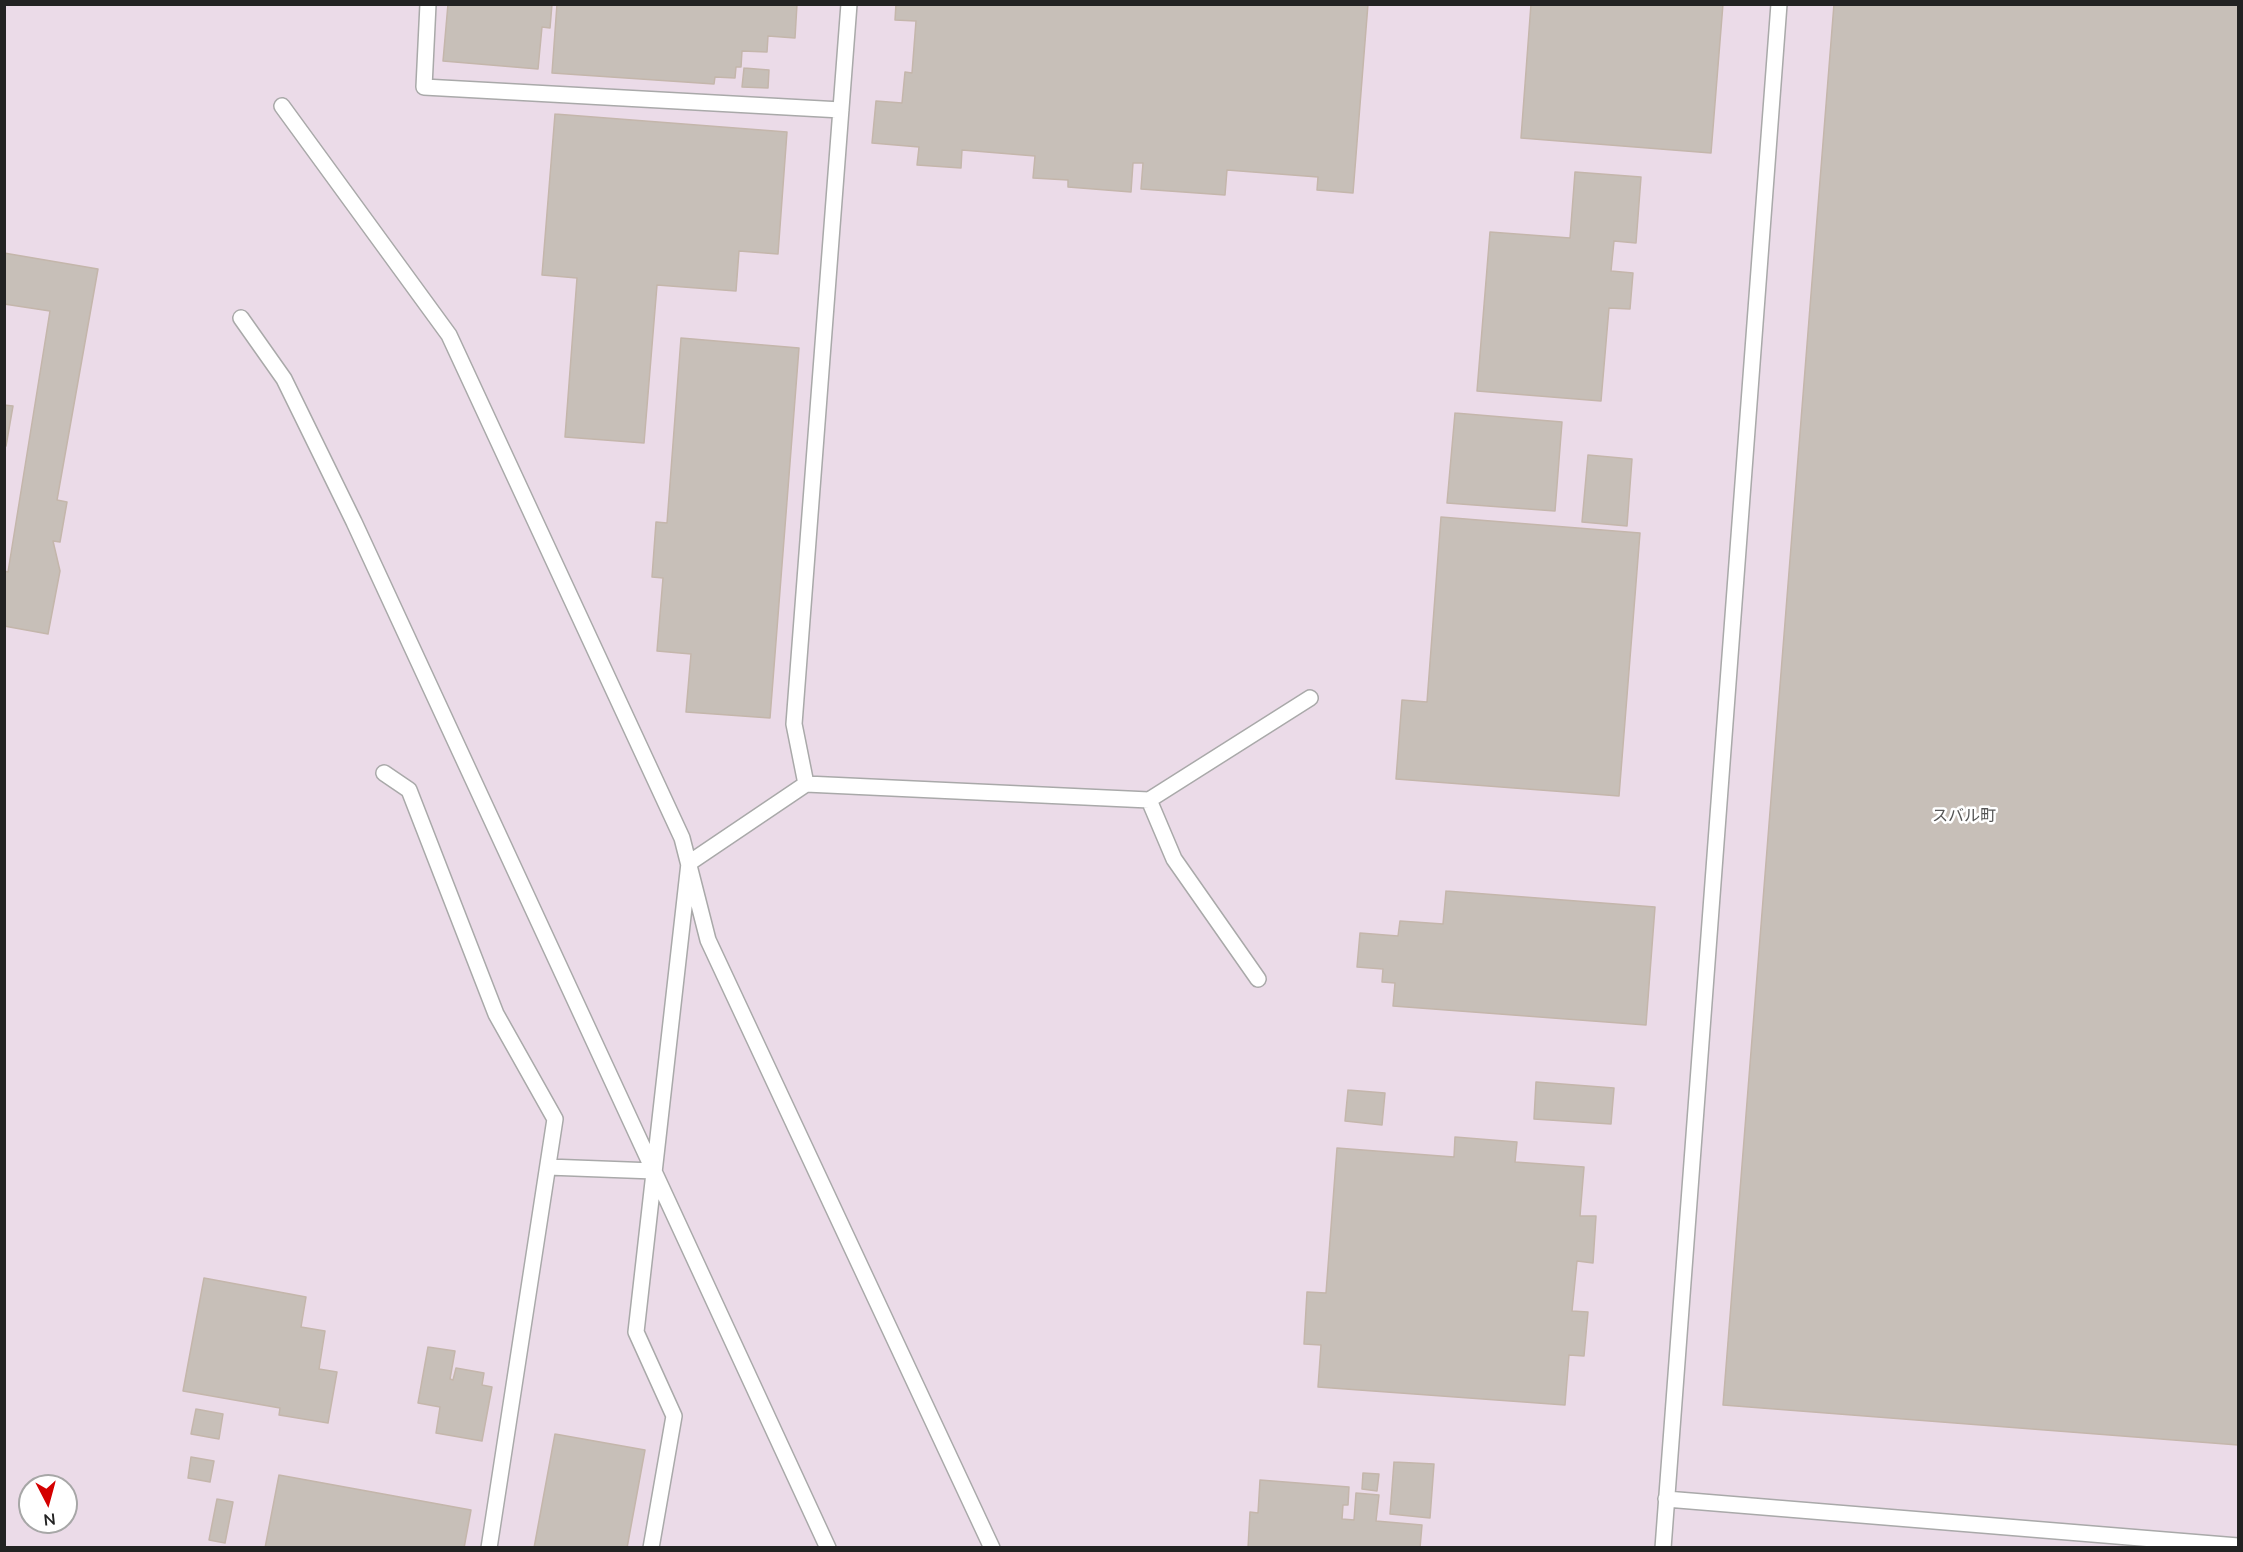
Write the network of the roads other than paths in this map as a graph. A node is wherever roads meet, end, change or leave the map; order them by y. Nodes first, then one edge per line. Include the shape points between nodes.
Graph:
1 (428, 4) edge
2 (849, 4) edge
3 (1779, 4) edge
4 (282, 106) dead end
5 (841, 110) junction
6 (241, 318) dead end
7 (1310, 698) dead end
8 (384, 773) dead end
9 (806, 784) junction
10 (1149, 800) junction
11 (688, 863) junction
12 (1258, 979) dead end
13 (548, 1167) junction
14 (654, 1171) junction
15 (1666, 1499) junction
16 (2238, 1546) edge
17 (489, 1548) edge
18 (651, 1548) edge
19 (828, 1548) edge
20 (992, 1548) edge
21 (1663, 1548) edge

1 - 5 lane via 424,87
2 - 5 lane
3 - 15 lane
4 - 11 lane via 449,335 682,838
5 - 9 lane via 794,724
6 - 14 lane via 284,379 354,522
7 - 10 lane
8 - 13 lane via 409,790 496,1014 555,1119
9 - 10 lane
9 - 11 lane
10 - 12 lane via 1174,859
11 - 14 lane
11 - 20 lane via 708,940
13 - 14 lane
13 - 17 lane
14 - 18 lane via 636,1332 674,1416
14 - 19 lane
15 - 16 lane
15 - 21 lane

